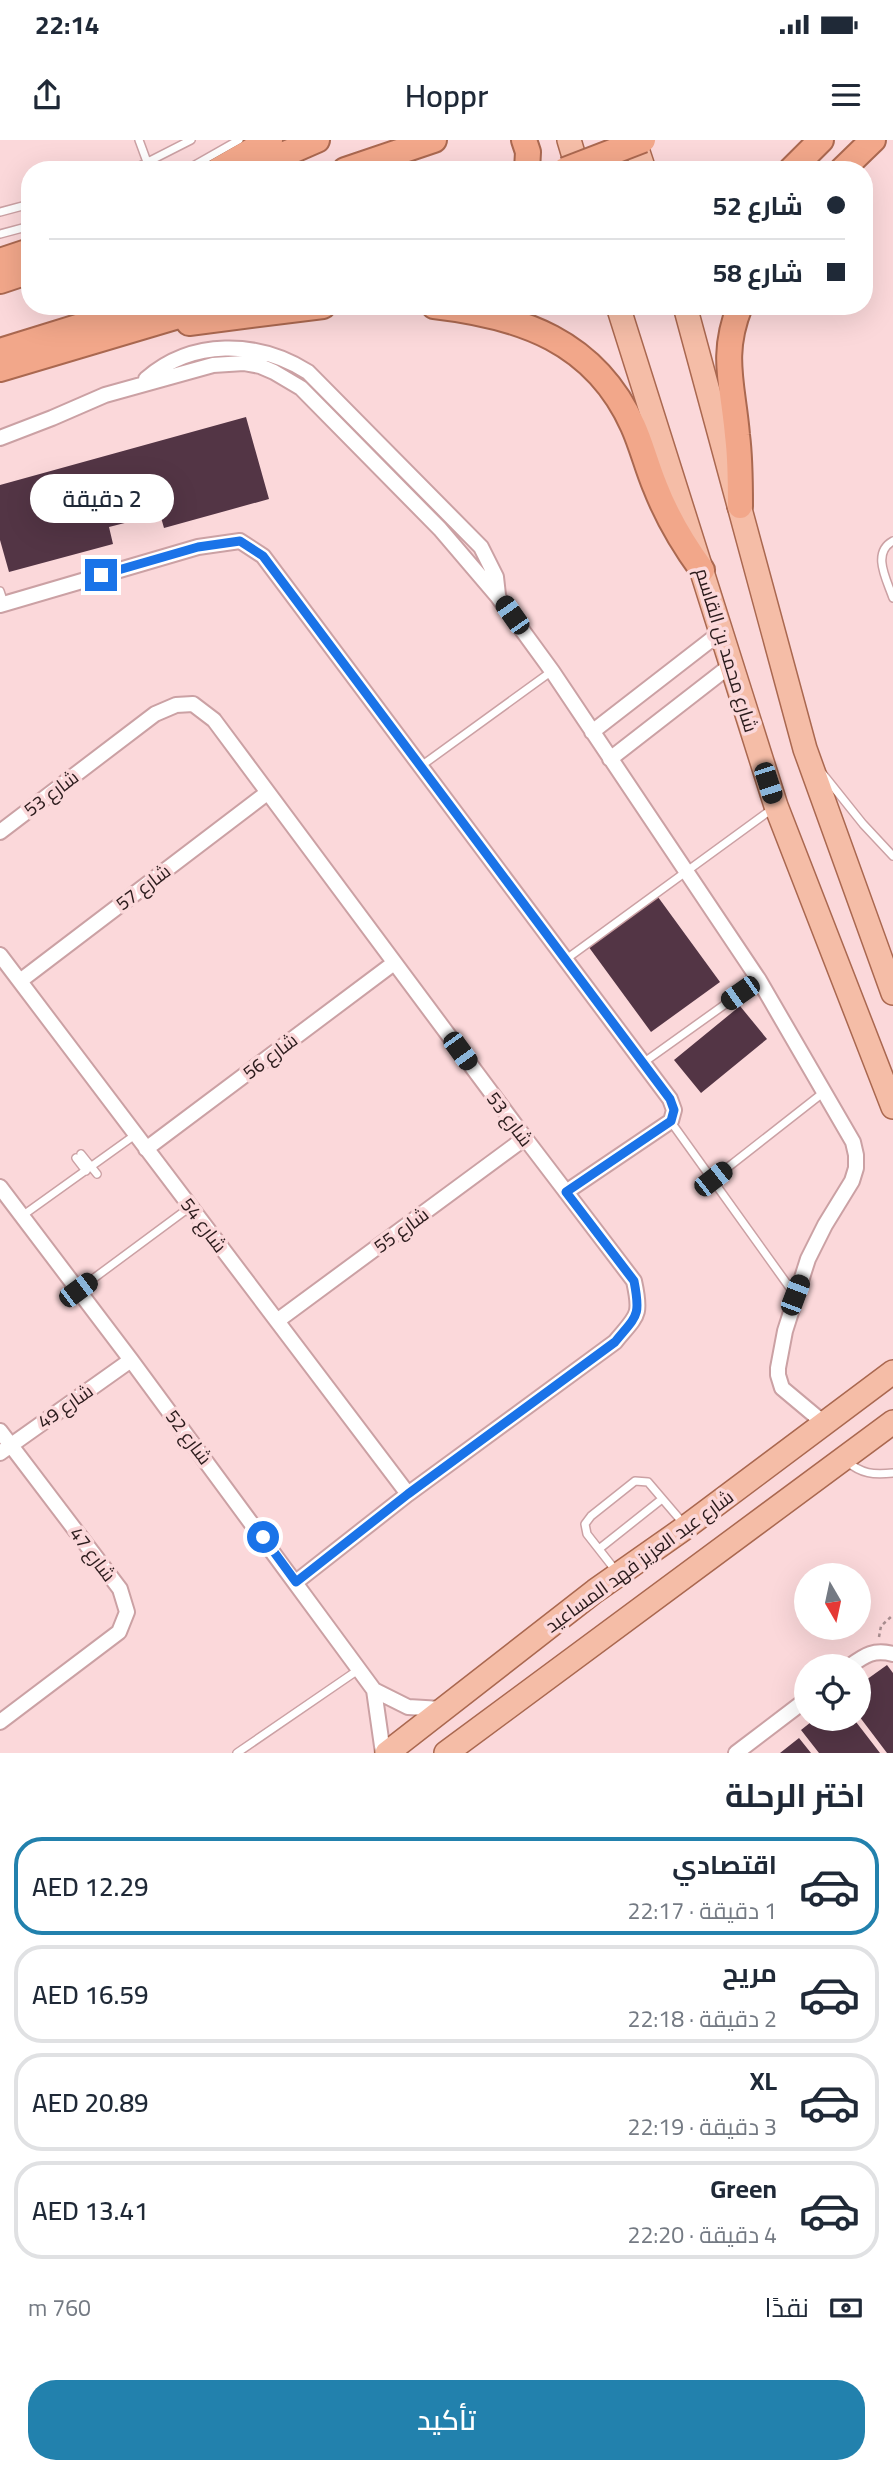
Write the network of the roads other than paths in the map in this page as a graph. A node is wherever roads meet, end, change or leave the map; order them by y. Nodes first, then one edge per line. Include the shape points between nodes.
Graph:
1 (139, 140) edge
2 (191, 140) edge
3 (239, 140) edge
4 (302, 140) edge
5 (317, 140) edge
6 (434, 140) edge
7 (524, 140) edge
8 (569, 140) edge
9 (634, 140) edge
10 (643, 140) edge
11 (821, 140) edge
12 (873, 140) edge
13 (261, 158) edge
14 (147, 161) edge
15 (158, 161) edge
16 (202, 161) edge
17 (372, 161) edge
18 (528, 161) edge
19 (575, 161) edge
20 (588, 161) edge
21 (641, 161) edge
22 (800, 161) edge
23 (851, 161) edge
24 (21, 206) edge
25 (0, 212) edge
26 (21, 228) edge
27 (0, 234) edge
28 (21, 254) edge
29 (0, 261) edge
30 (21, 274) edge
31 (0, 281) edge
32 (253, 315) edge
33 (488, 315) edge
34 (621, 315) edge
35 (687, 315) edge
36 (737, 315) edge
37 (149, 316) edge
38 (0, 351) edge
39 (0, 369) edge
40 (0, 438) edge
41 (740, 506) junction
42 (893, 541) edge
43 (702, 570) junction
44 (893, 598) edge
45 (1, 600) edge
46 (721, 632) junction
47 (731, 665) junction
48 (552, 671) junction
49 (592, 732) junction
50 (804, 749) junction
51 (610, 759) junction
52 (421, 766) junction
53 (267, 793) junction
54 (776, 806) junction
55 (0, 832) edge
56 (893, 856) edge
57 (686, 873) junction
58 (0, 955) edge
59 (565, 960) junction
60 (394, 963) junction
61 (759, 980) junction
62 (20, 981) junction
63 (893, 993) edge
64 (643, 1063) junction
65 (825, 1091) junction
66 (893, 1107) edge
67 (671, 1121) junction
68 (136, 1135) junction
69 (525, 1138) junction
70 (146, 1149) junction
71 (79, 1156) dead end
72 (89, 1169) junction
73 (97, 1174) dead end
74 (713, 1179) junction
75 (0, 1187) edge
76 (566, 1192) junction
77 (191, 1207) junction
78 (22, 1216) junction
79 (78, 1290) junction
80 (795, 1295) junction
81 (278, 1321) junction
82 (131, 1360) junction
83 (893, 1372) edge
84 (893, 1422) edge
85 (825, 1424) junction
86 (0, 1431) edge
87 (5, 1449) edge
88 (843, 1459) junction
89 (893, 1473) edge
90 (408, 1494) junction
91 (662, 1499) junction
92 (686, 1527) junction
93 (598, 1549) junction
94 (618, 1574) junction
95 (296, 1582) junction
96 (595, 1591) junction
97 (617, 1625) junction
98 (889, 1653) edge
99 (866, 1654) edge
100 (358, 1670) junction
101 (374, 1690) junction
102 (794, 1709) edge
103 (445, 1710) junction
104 (0, 1722) edge
105 (470, 1743) edge
106 (237, 1753) edge
107 (385, 1753) edge
108 (446, 1753) edge
109 (736, 1753) edge

1 - 14 lane
2 - 15 lane
3 - 16 lane
4 - 13 highway
5 - 13 highway
6 - 17 highway
7 - 18 highway
8 - 19 main road
9 - 21 main road
10 - 20 highway, bridge
11 - 22 highway
12 - 23 highway
24 - 25 lane
26 - 27 lane
28 - 29 highway
30 - 31 highway
32 - 37 highway via 214,320
33 - 43 highway via 516,321 562,343 590,363 625,409 665,508
34 - 43 main road, شارع محمد بن القاسم
35 - 41 main road
36 - 41 highway via 730,337 728,376 739,456
37 - 38 highway
37 - 39 highway
40 - 48 street via 142,383 229,363 260,366 313,399 440,528
41 - 50 main road
42 - 44 lane via 882,552 881,562
43 - 46 main road, شارع محمد بن القاسم
45 - 52 street via 198,547 240,541 263,556
46 - 47 main road, شارع محمد بن القاسم
46 - 49 street
47 - 51 street
47 - 54 main road, شارع محمد بن القاسم
48 - 49 street
48 - 52 lane
49 - 51 street
50 - 56 lane
50 - 63 main road
51 - 57 street
52 - 59 street
53 - 55 street, شارع 53 via 214,720 193,704 176,705 155,714
53 - 60 street, شارع 53
53 - 62 street, شارع 57
54 - 57 lane
54 - 66 main road, شارع محمد بن القاسم
57 - 59 lane
57 - 61 street
58 - 62 street, شارع 54
59 - 64 street
60 - 69 street, شارع 53
60 - 70 street, شارع 56
61 - 64 lane
61 - 65 street
62 - 68 street, شارع 54
64 - 67 street via 670,1099
65 - 74 lane
65 - 80 street via 853,1142 856,1168
67 - 74 lane
67 - 76 street
68 - 70 street, شارع 54
68 - 72 lane
69 - 76 street, شارع 53
69 - 81 street, شارع 55
70 - 77 street, شارع 54
71 - 72 lane
72 - 73 lane
72 - 78 lane
74 - 80 lane
75 - 78 street, شارع 52
76 - 90 street, شارع 53 via 634,1281 637,1315 615,1342
77 - 79 lane
77 - 81 street, شارع 54
78 - 79 street, شارع 52
79 - 82 street, شارع 52
80 - 85 street via 779,1381 786,1393
81 - 90 street, شارع 54
82 - 87 street, شارع 49
82 - 95 street, شارع 52
83 - 85 main road, شارع عبد العزيز فهد المساعيد
84 - 88 main road, شارع عبد العزيز فهد المساعيد
85 - 92 main road, شارع عبد العزيز فهد المساعيد
86 - 87 street, شارع 47
87 - 104 street, شارع 47 via 120,1589 127,1612 119,1632
88 - 89 lane via 860,1472
88 - 97 main road, شارع عبد العزيز فهد المساعيد
90 - 95 street, شارع 53
91 - 92 lane
91 - 93 lane
91 - 93 lane via 648,1482 640,1480 591,1516 585,1529
92 - 94 main road, شارع عبد العزيز فهد المساعيد
93 - 94 lane
94 - 96 main road, شارع عبد العزيز فهد المساعيد
95 - 100 street, شارع 52
96 - 97 main road via 605,1592 619,1605
96 - 103 main road, شارع عبد العزيز فهد المساعيد
97 - 105 main road, شارع عبد العزيز فهد المساعيد
98 - 99 street
100 - 101 street, شارع 52
100 - 106 lane
101 - 103 street, شارع 52 via 408,1707
101 - 107 street
102 - 109 street
103 - 107 main road, شارع عبد العزيز فهد المساعيد
105 - 108 main road, شارع عبد العزيز فهد المساعيد

